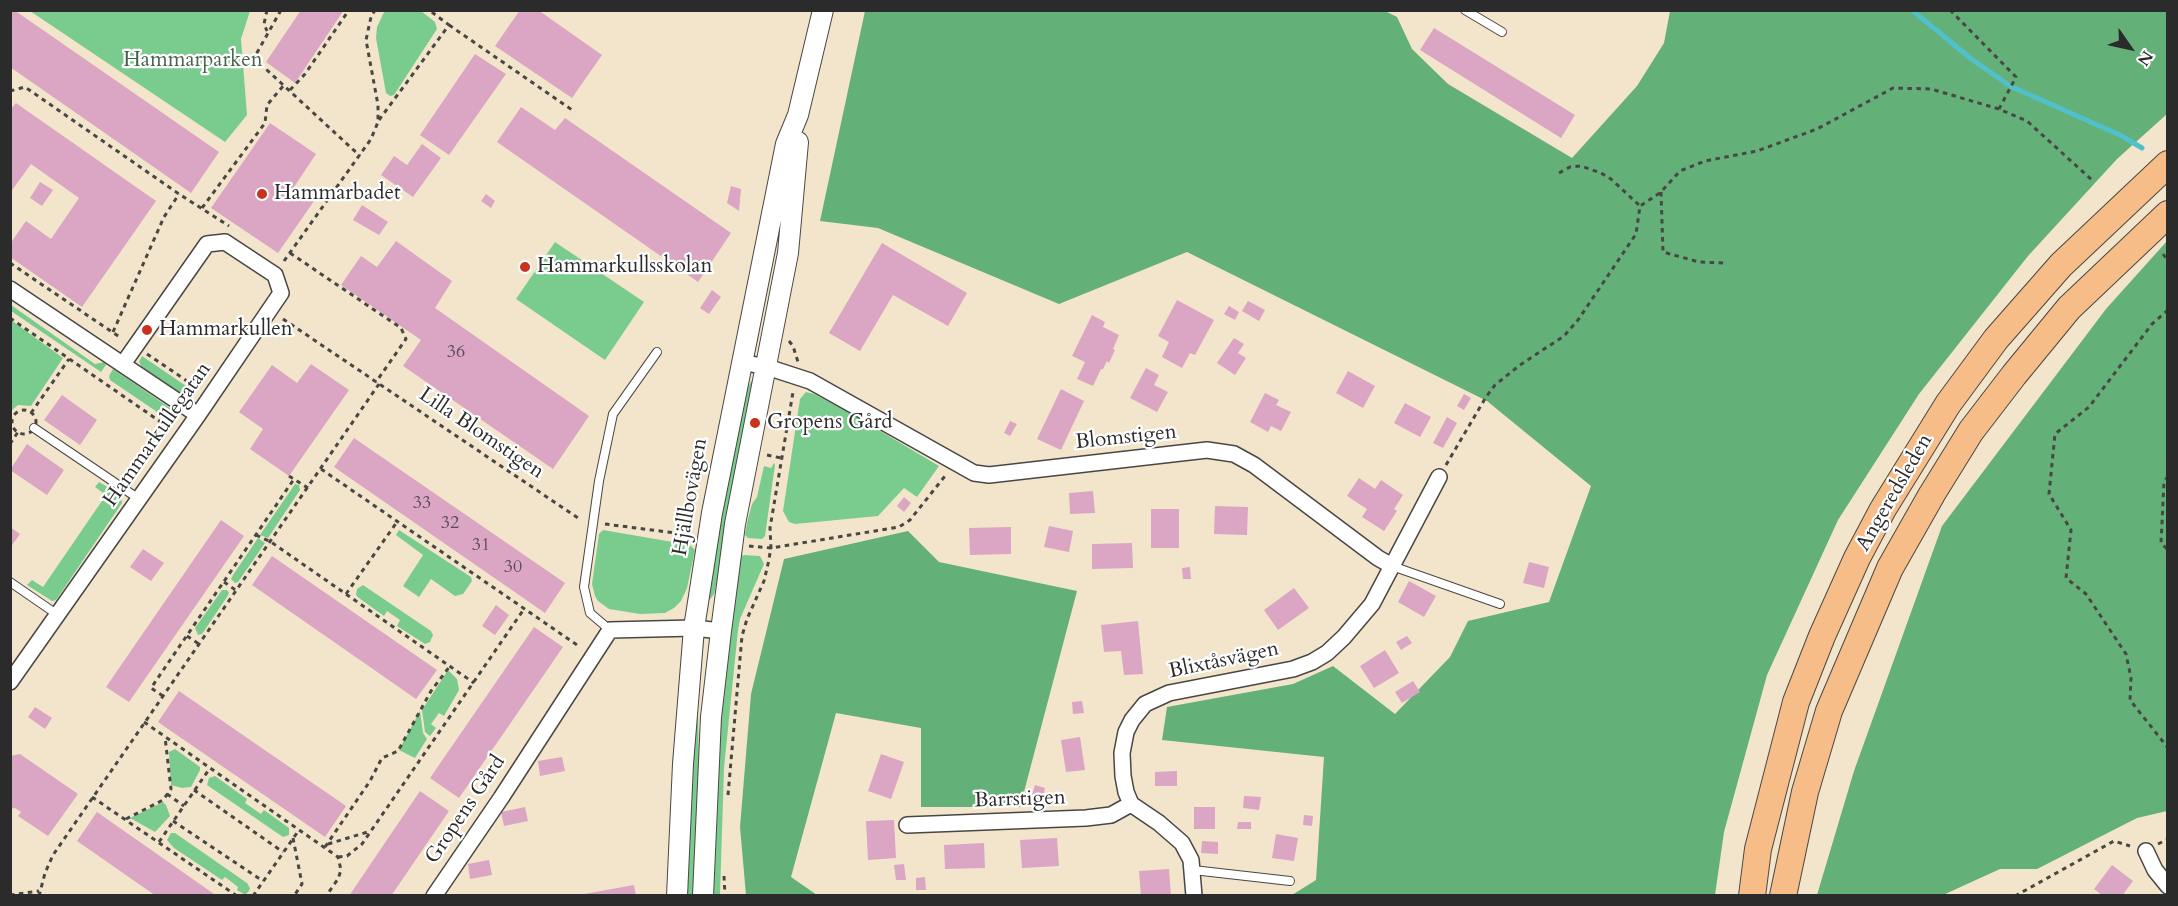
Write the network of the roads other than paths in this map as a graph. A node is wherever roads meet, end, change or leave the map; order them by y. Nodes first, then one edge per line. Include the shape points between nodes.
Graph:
1 (823, 10) edge
2 (1465, 10) edge
3 (1502, 32) dead end
4 (798, 115) junction
5 (2168, 164) edge
6 (2168, 214) edge
7 (10, 289) edge
8 (657, 352) dead end
9 (741, 362) junction
10 (123, 364) junction
11 (767, 367) junction
12 (198, 415) junction
13 (34, 428) dead end
14 (1438, 477) road end
15 (139, 499) junction
16 (1392, 566) junction
17 (10, 582) edge
18 (1500, 604) dead end
19 (58, 615) junction
20 (694, 628) junction
21 (610, 630) junction
22 (721, 631) junction
23 (10, 682) edge
24 (1131, 804) junction
25 (907, 825) dead end
26 (2146, 851) road end
27 (1193, 870) junction
28 (1290, 882) dead end
29 (2168, 886) edge
30 (434, 896) edge
31 (676, 896) edge
32 (703, 896) edge
33 (1194, 896) edge
34 (1752, 896) edge
35 (1783, 896) edge

1 - 4 street, Hjällbovägen
2 - 3 lane
4 - 9 street, Hjällbovägen via 786,144
4 - 11 street, Hjällbovägen via 788,253
5 - 34 highway, Angeredsleden via 2061,265 1996,339 1947,404 1882,509 1822,636 1796,702 1758,849
6 - 35 highway, Angeredsleden via 2069,308 2014,375 1971,431 1900,550 1828,711 1805,792
7 - 10 street
8 - 21 lane via 613,414 592,522 584,587 590,613
9 - 11 street, Blomstigen
9 - 20 street, Hjällbovägen
10 - 12 street
10 - 12 street, Hammarkullegatan via 207,244 225,242 275,275 281,292
11 - 16 street, Blomstigen via 828,389 974,473 989,475 1207,450 1234,454
11 - 22 street, Hjällbovägen via 735,524
12 - 15 street, Hammarkullegatan
13 - 15 lane
14 - 16 street, Blixtåsvägen
15 - 19 street, Hammarkullegatan
16 - 18 lane, Blomstigen
16 - 24 street, Blixtåsvägen via 1370,608 1327,653 1312,662 1169,693 1145,704 1126,732 1122,753 1123,776
17 - 19 lane
19 - 23 street, Hammarkullegatan
20 - 21 street
20 - 22 street
20 - 31 street, Hjällbovägen
21 - 30 street, Gropens Gård
22 - 32 street, Hjällbovägen via 711,717
24 - 25 street, Barrstigen via 1111,814 1086,818
24 - 27 street via 1182,843
26 - 29 street
27 - 28 lane
27 - 33 street

